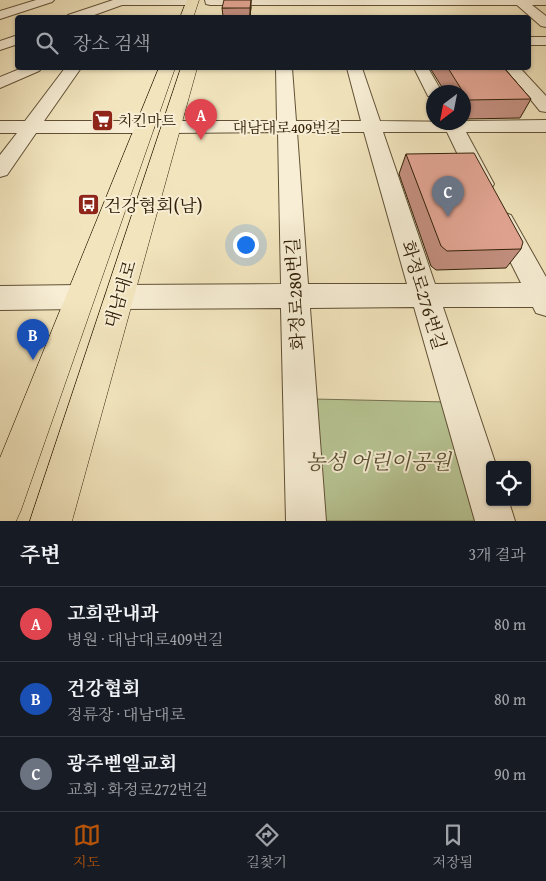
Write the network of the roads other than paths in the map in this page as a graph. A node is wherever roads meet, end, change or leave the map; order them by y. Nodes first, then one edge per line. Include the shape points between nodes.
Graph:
1 (48, 0) edge
2 (334, 0) edge
3 (384, 0) edge
4 (416, 0) edge
5 (455, 0) edge
6 (520, 0) edge
7 (121, 1) edge
8 (193, 1) edge
9 (281, 1) edge
10 (546, 1) edge
11 (209, 4) edge
12 (258, 10) dead end
13 (465, 12) dead end
14 (1, 13) edge
15 (81, 15) edge
16 (111, 15) edge
17 (187, 15) edge
18 (282, 15) edge
19 (338, 15) edge
20 (392, 15) edge
21 (15, 17) edge
22 (544, 21) edge
23 (15, 40) edge
24 (531, 41) edge
25 (546, 41) edge
26 (0, 46) edge
27 (29, 70) edge
28 (72, 70) edge
29 (166, 70) edge
30 (189, 70) edge
31 (284, 70) edge
32 (355, 70) edge
33 (422, 70) edge
34 (514, 70) edge
35 (0, 83) edge
36 (430, 85) edge
37 (546, 107) edge
38 (471, 124) edge
39 (426, 125) edge
40 (372, 126) junction
41 (546, 126) edge
42 (32, 127) junction
43 (145, 127) junction
44 (171, 127) junction
45 (287, 127) junction
46 (0, 128) edge
47 (455, 130) edge
48 (0, 170) edge
49 (295, 296) junction
50 (424, 296) junction
51 (119, 297) junction
52 (0, 298) edge
53 (80, 298) junction
54 (544, 298) edge
55 (0, 510) edge
56 (51, 521) edge
57 (306, 521) edge
58 (495, 521) edge

1 - 14 street
2 - 3 street
2 - 9 street
2 - 19 street
3 - 4 street
3 - 20 street
4 - 5 street
5 - 6 street
5 - 13 street
6 - 10 street
6 - 22 street
7 - 8 street
7 - 15 street
7 - 16 street
8 - 17 main road
9 - 11 street
9 - 18 street
11 - 12 street
14 - 21 street
23 - 26 street
24 - 25 street
27 - 35 street
28 - 42 street
29 - 43 main road, 대남대로
30 - 44 main road, 대남대로
31 - 45 street, 화정로280번길
32 - 40 street, 화정로276번길
33 - 36 street
34 - 37 street
38 - 41 street, 대남대로409번길
39 - 40 street, 대남대로409번길
40 - 45 street, 대남대로409번길
40 - 50 street, 화정로276번길
42 - 43 street
42 - 46 street
42 - 48 street
43 - 53 main road, 대남대로
44 - 45 street, 대남대로409번길
44 - 51 main road, 대남대로
45 - 49 street, 화정로280번길
47 - 54 street
49 - 50 street
49 - 51 street
49 - 57 street, 화정로280번길
50 - 54 street
50 - 58 street, 화정로276번길
51 - 56 main road, 대남대로
52 - 53 street
53 - 55 main road, 대남대로

